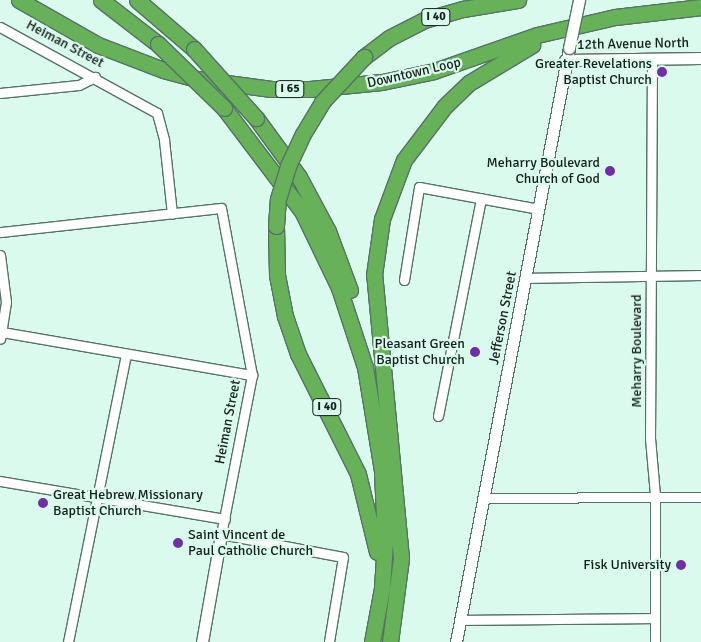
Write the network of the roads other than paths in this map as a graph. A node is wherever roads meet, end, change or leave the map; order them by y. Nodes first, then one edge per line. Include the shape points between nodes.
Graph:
1 (19, 0) edge
2 (101, 0) edge
3 (137, 0) edge
4 (518, 0) edge
5 (579, 0) edge
6 (701, 7) edge
7 (0, 27) edge
8 (570, 28) junction
9 (701, 58) edge
10 (652, 59) junction
11 (565, 60) junction
12 (95, 77) junction
13 (0, 94) edge
14 (481, 198) junction
15 (538, 209) junction
16 (172, 214) junction
17 (0, 232) edge
18 (0, 255) edge
19 (701, 275) edge
20 (651, 276) junction
21 (526, 278) junction
22 (404, 280) dead end
23 (1, 335) edge
24 (126, 354) junction
25 (252, 376) junction
26 (382, 383) junction
27 (438, 416) dead end
28 (0, 481) edge
29 (655, 496) junction
30 (701, 497) edge
31 (98, 498) junction
32 (484, 498) junction
33 (225, 519) junction
34 (222, 534) junction
35 (382, 588) junction
36 (656, 618) junction
37 (460, 620) junction
38 (68, 642) edge
39 (202, 642) edge
40 (329, 642) edge
41 (372, 642) edge
42 (390, 642) edge
43 (456, 642) edge
44 (656, 642) edge

1 - 8 highway, Downtown Loop / I 65 via 98,45 163,70 197,79 271,88 310,89 382,82 434,71 537,35
2 - 35 highway, bridge via 158,44 224,108 302,211 339,288 365,367 382,471 385,541
3 - 26 highway, bridge via 194,49 256,118 299,177 328,231
4 - 35 highway, I 40, bridge via 463,9 424,20 389,38 364,57 322,102 288,166 278,199 277,275 285,316 298,354 358,474 374,531
5 - 11 main road, Jefferson Street, bridge
6 - 8 highway, Downtown Loop via 645,12
7 - 12 street, Heiman Street
8 - 26 highway via 524,49 469,83 421,133 404,160 382,219 376,249 374,275
9 - 10 main road, 12th Avenue North
10 - 11 main road, 12th Avenue North
10 - 20 street, Meharry Boulevard
11 - 15 main road, Jefferson Street
12 - 13 street via 79,85
12 - 16 street, Heiman Street via 157,114 164,140
14 - 15 street
14 - 22 street via 419,187
14 - 27 street
15 - 21 main road, Jefferson Street
16 - 17 street
16 - 25 street, Heiman Street via 221,208
18 - 23 street via 6,302
19 - 20 street
20 - 21 street
20 - 29 street, Meharry Boulevard via 650,438
21 - 32 main road, Jefferson Street
23 - 24 street
24 - 25 street
24 - 31 street
25 - 33 street, Heiman Street
26 - 42 highway via 392,447 401,558
28 - 31 street
29 - 30 street
29 - 32 street
29 - 36 street, Meharry Boulevard
31 - 33 street
31 - 38 street
32 - 37 main road, Jefferson Street
33 - 34 street, Heiman Street
34 - 39 main road, Heiman Street
34 - 40 street via 344,558
35 - 41 highway, I 40
36 - 37 street
36 - 44 street, Meharry Boulevard
37 - 43 main road, Jefferson Street

